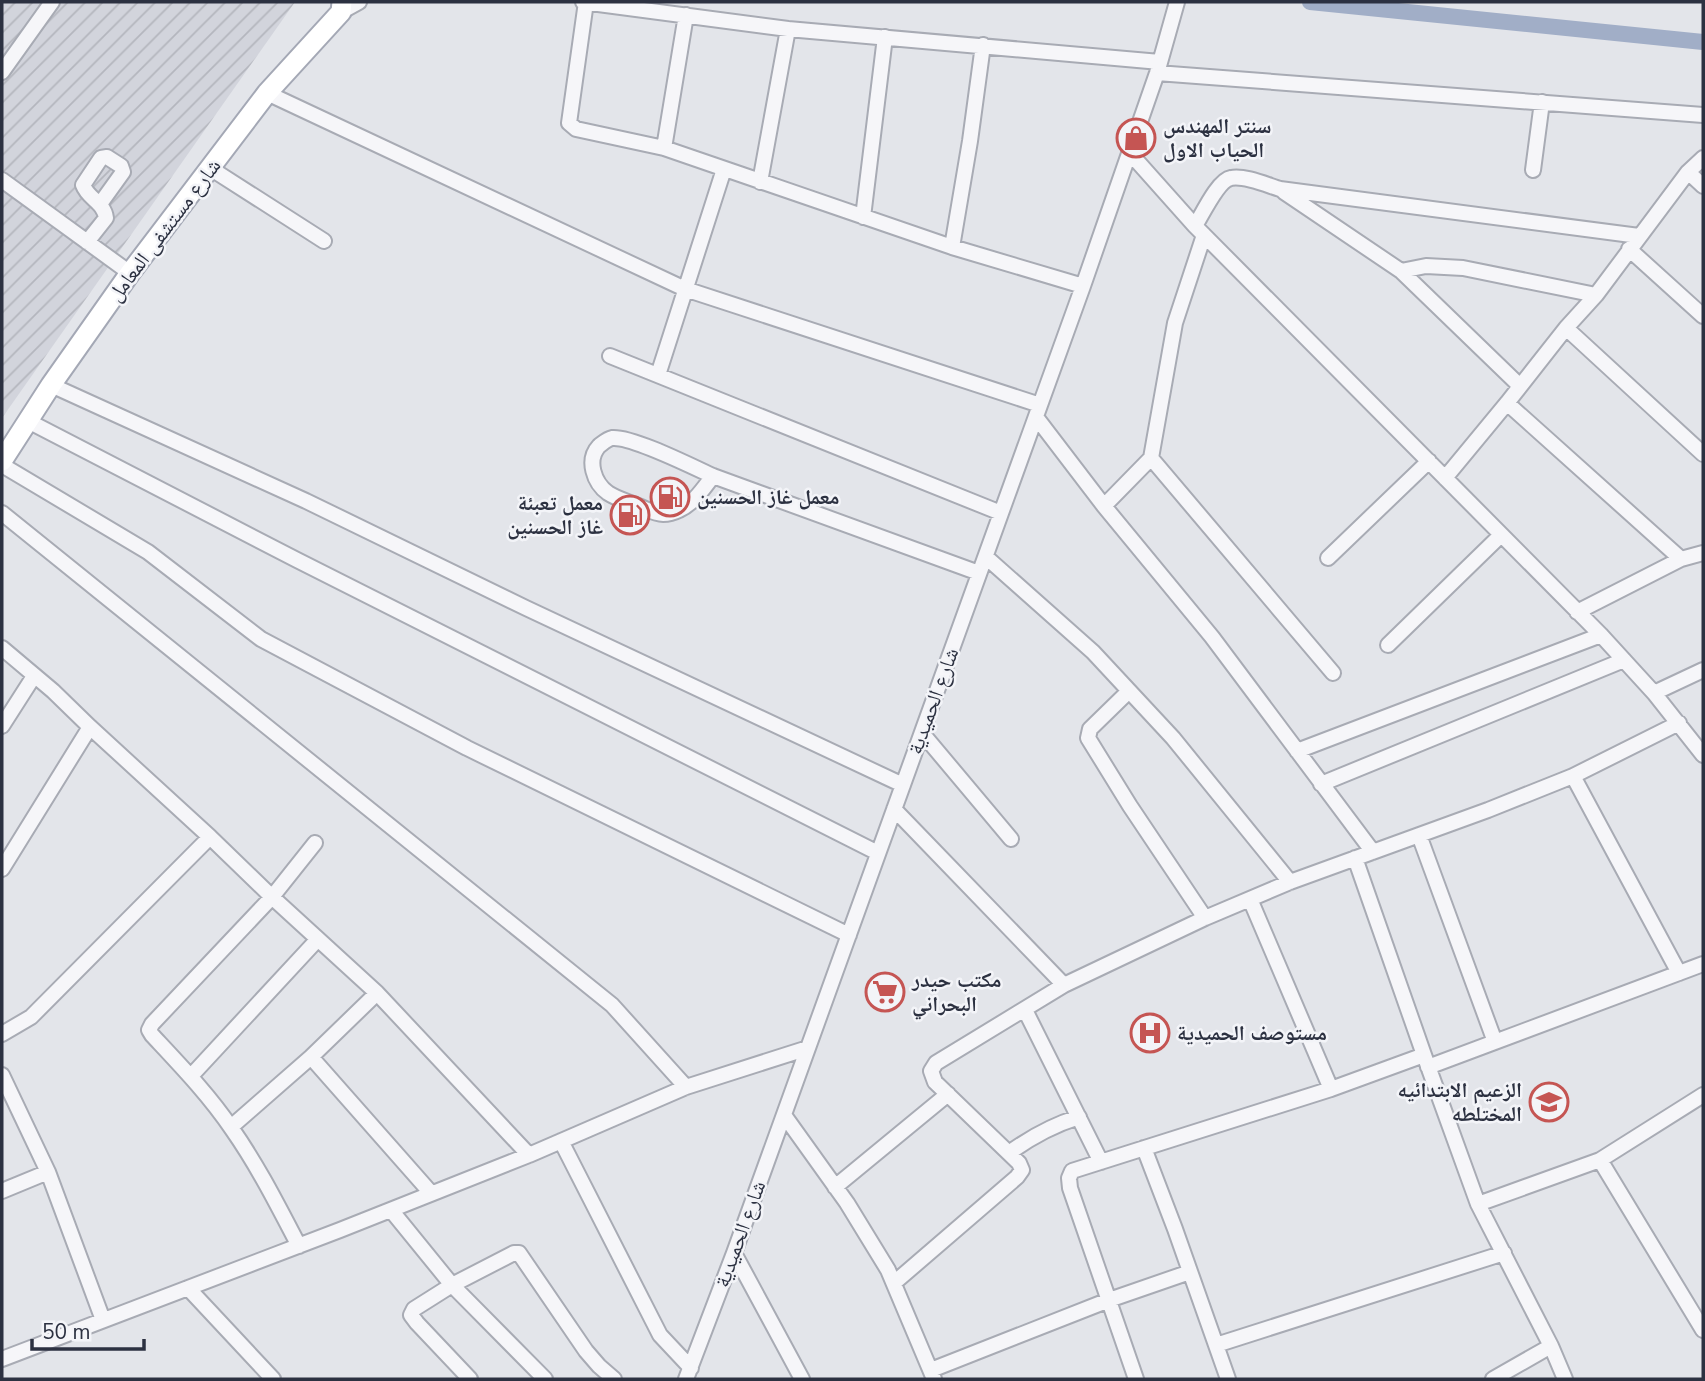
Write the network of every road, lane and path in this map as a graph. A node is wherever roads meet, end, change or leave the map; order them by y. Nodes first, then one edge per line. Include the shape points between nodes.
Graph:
1 (52, 2) edge
2 (359, 2) edge
3 (584, 2) edge
4 (1177, 2) edge
5 (342, 7) edge
6 (686, 15) junction
7 (788, 29) junction
8 (885, 37) junction
9 (983, 45) junction
10 (1158, 68) junction
11 (2, 72) edge
12 (267, 93) junction
13 (1542, 102) junction
14 (1703, 115) edge
15 (663, 148) junction
16 (1129, 152) junction
17 (1703, 158) edge
18 (210, 169) junction
19 (724, 169) junction
20 (1533, 170) dead end
21 (1688, 172) junction
22 (2, 180) edge
23 (760, 182) junction
24 (1703, 186) edge
25 (1280, 189) junction
26 (100, 204) dead end
27 (863, 217) junction
28 (1200, 231) junction
29 (1639, 236) junction
30 (87, 242) junction
31 (324, 242) dead end
32 (952, 247) junction
33 (1629, 249) junction
34 (1401, 271) junction
35 (130, 274) junction
36 (1083, 286) junction
37 (685, 289) junction
38 (1596, 295) junction
39 (1703, 316) edge
40 (1566, 328) junction
41 (610, 356) dead end
42 (658, 375) junction
43 (51, 385) junction
44 (1520, 386) junction
45 (1507, 403) junction
46 (1038, 411) junction
47 (28, 421) junction
48 (1703, 454) edge
49 (1152, 458) junction
50 (1429, 461) junction
51 (2, 463) edge
52 (713, 476) junction
53 (1446, 478) junction
54 (1104, 506) junction
55 (2, 513) edge
56 (1001, 513) junction
57 (1500, 535) junction
58 (1703, 553) edge
59 (985, 557) junction
60 (1328, 558) dead end
61 (1681, 559) junction
62 (979, 573) junction
63 (1577, 612) junction
64 (1601, 635) junction
65 (1388, 646) dead end
66 (2, 648) edge
67 (1624, 660) junction
68 (1703, 670) edge
69 (1334, 673) dead end
70 (34, 676) junction
71 (1129, 691) junction
72 (1654, 693) junction
73 (1679, 723) junction
74 (2, 726) edge
75 (90, 727) junction
76 (922, 733) junction
77 (1297, 751) junction
78 (1703, 755) edge
79 (1573, 776) junction
80 (1321, 784) junction
81 (903, 785) junction
82 (894, 809) junction
83 (1419, 835) junction
84 (210, 837) junction
85 (1011, 839) dead end
86 (315, 843) dead end
87 (1373, 852) junction
88 (878, 853) junction
89 (1355, 858) junction
90 (2, 869) edge
91 (1290, 883) junction
92 (272, 897) junction
93 (1250, 899) junction
94 (1206, 918) junction
95 (849, 935) junction
96 (318, 939) junction
97 (1703, 964) edge
98 (1679, 973) junction
99 (1065, 985) junction
100 (377, 993) junction
101 (1025, 1010) junction
102 (2, 1034) edge
103 (1495, 1042) junction
104 (808, 1048) junction
105 (311, 1057) junction
106 (1426, 1061) junction
107 (2, 1075) edge
108 (191, 1076) junction
109 (686, 1087) junction
110 (1331, 1089) junction
111 (948, 1094) junction
112 (1703, 1095) edge
113 (784, 1115) junction
114 (1079, 1117) junction
115 (231, 1127) junction
116 (561, 1141) junction
117 (1144, 1148) junction
118 (1009, 1153) junction
119 (529, 1155) junction
120 (1600, 1160) junction
121 (1101, 1162) junction
122 (48, 1172) junction
123 (835, 1188) junction
124 (2, 1191) edge
125 (432, 1193) junction
126 (1478, 1204) junction
127 (391, 1210) junction
128 (299, 1246) junction
129 (734, 1253) junction
130 (1504, 1254) junction
131 (1190, 1272) junction
132 (894, 1283) junction
133 (452, 1285) junction
134 (188, 1288) junction
135 (1109, 1300) junction
136 (103, 1320) junction
137 (1703, 1330) edge
138 (1216, 1345) junction
139 (1551, 1346) junction
140 (2, 1359) edge
141 (688, 1373) edge
142 (933, 1375) edge
143 (273, 1379) edge
144 (470, 1379) edge
145 (545, 1379) edge
146 (614, 1379) edge
147 (802, 1379) edge
148 (1136, 1379) edge
149 (1228, 1379) edge
150 (1493, 1379) edge
151 (1565, 1379) edge

1 - 11 street
2 - 5 street
3 - 6 street
3 - 15 street via 569,123 576,129
4 - 10 street, شارع الحميدية
5 - 12 main road, شارع مستشفى المعامل
6 - 7 street
6 - 15 street
7 - 8 street
7 - 23 street
8 - 9 street
8 - 27 street
9 - 10 street
9 - 32 street
10 - 13 street
10 - 16 street, شارع الحميدية
12 - 18 main road, شارع مستشفى المعامل
12 - 37 street
13 - 14 street
13 - 20 street
15 - 19 street
16 - 28 street
16 - 36 street, شارع الحميدية
17 - 21 street
18 - 31 street
18 - 35 main road, شارع مستشفى المعامل
19 - 23 street
19 - 37 street
21 - 24 street
21 - 29 street
22 - 30 street
23 - 27 street
25 - 28 street via 1240,177 1225,180 1215,192
25 - 29 street
25 - 34 street
26 - 30 street via 106,218
27 - 32 street
28 - 49 street via 1175,323
28 - 50 street
29 - 33 street
30 - 35 street
32 - 36 street
33 - 38 street
33 - 39 street
34 - 38 street via 1426,266 1462,268
34 - 44 street
35 - 43 main road, شارع مستشفى المعامل
36 - 46 street, شارع الحميدية
37 - 42 street
37 - 46 street
38 - 40 street
40 - 44 street
40 - 48 street
41 - 42 street
42 - 56 street
43 - 47 main road, شارع مستشفى المعامل
43 - 81 street
44 - 45 street
45 - 53 street
45 - 61 street
46 - 54 street
46 - 56 street, شارع الحميدية
47 - 51 main road, شارع مستشفى المعامل
47 - 88 street
49 - 54 street
49 - 69 street
50 - 53 street
50 - 60 street
51 - 95 street via 148,552 261,639 467,748
52 - 52 street via 611,438 594,451 592,461 592,469 608,493 663,514 691,502
52 - 62 street
53 - 57 street
54 - 77 street via 1212,637
55 - 109 street via 612,1004
56 - 59 street, شارع الحميدية
57 - 63 street
57 - 65 street
58 - 61 street
59 - 62 street, شارع الحميدية
59 - 71 street via 1093,652
61 - 63 street
62 - 76 street, شارع الحميدية
63 - 64 street
64 - 67 street
64 - 77 street
66 - 70 street
67 - 72 street
67 - 80 street
68 - 72 street
70 - 74 street
70 - 75 street
71 - 91 street via 1173,738
71 - 94 street via 1090,729 1088,738
72 - 73 street
73 - 78 street
73 - 79 street
75 - 84 street
75 - 90 street
76 - 81 street, شارع الحميدية
76 - 85 street
77 - 80 street
79 - 83 street
79 - 98 street
80 - 87 street
81 - 82 street, شارع الحميدية
82 - 88 street, شارع الحميدية
82 - 99 street
83 - 87 street
83 - 103 street
84 - 92 street
84 - 102 street via 31,1017
86 - 92 street
87 - 89 street
88 - 95 street, شارع الحميدية
89 - 91 street
89 - 106 street
91 - 93 street
92 - 96 street
92 - 108 street via 149,1030
93 - 94 street
93 - 110 street
94 - 99 street
95 - 104 street, شارع الحميدية
96 - 100 street
96 - 108 street
97 - 98 street
98 - 103 street
99 - 101 street
100 - 105 street
100 - 119 street
101 - 111 street via 936,1063 931,1071 935,1082
101 - 114 street
103 - 106 street
104 - 109 street
104 - 113 street, شارع الحميدية
105 - 115 street
105 - 125 street
106 - 110 street
106 - 126 street
107 - 122 street
108 - 115 street
109 - 116 street
110 - 117 street
111 - 118 street
111 - 123 street
112 - 120 street
113 - 123 street
113 - 129 street, شارع الحميدية
114 - 118 street via 1042,1132
114 - 121 street
115 - 128 street
116 - 119 street
116 - 141 street via 660,1335
117 - 121 street
117 - 131 street
118 - 132 street via 1023,1170 1017,1177
119 - 125 street
120 - 126 street
120 - 137 street
121 - 135 street via 1072,1171 1069,1178
122 - 124 street
122 - 136 street
123 - 132 street
125 - 127 street
126 - 130 street
127 - 128 street
127 - 133 street
128 - 134 street
129 - 141 street, شارع الحميدية
129 - 147 street
130 - 138 street
130 - 139 street
131 - 135 street
131 - 138 street
132 - 142 street
133 - 144 street via 411,1315
133 - 145 street
133 - 146 street via 519,1253 586,1351
134 - 136 street
134 - 143 street
135 - 142 street
135 - 148 street
136 - 140 street
138 - 149 street
139 - 150 street
139 - 151 street

